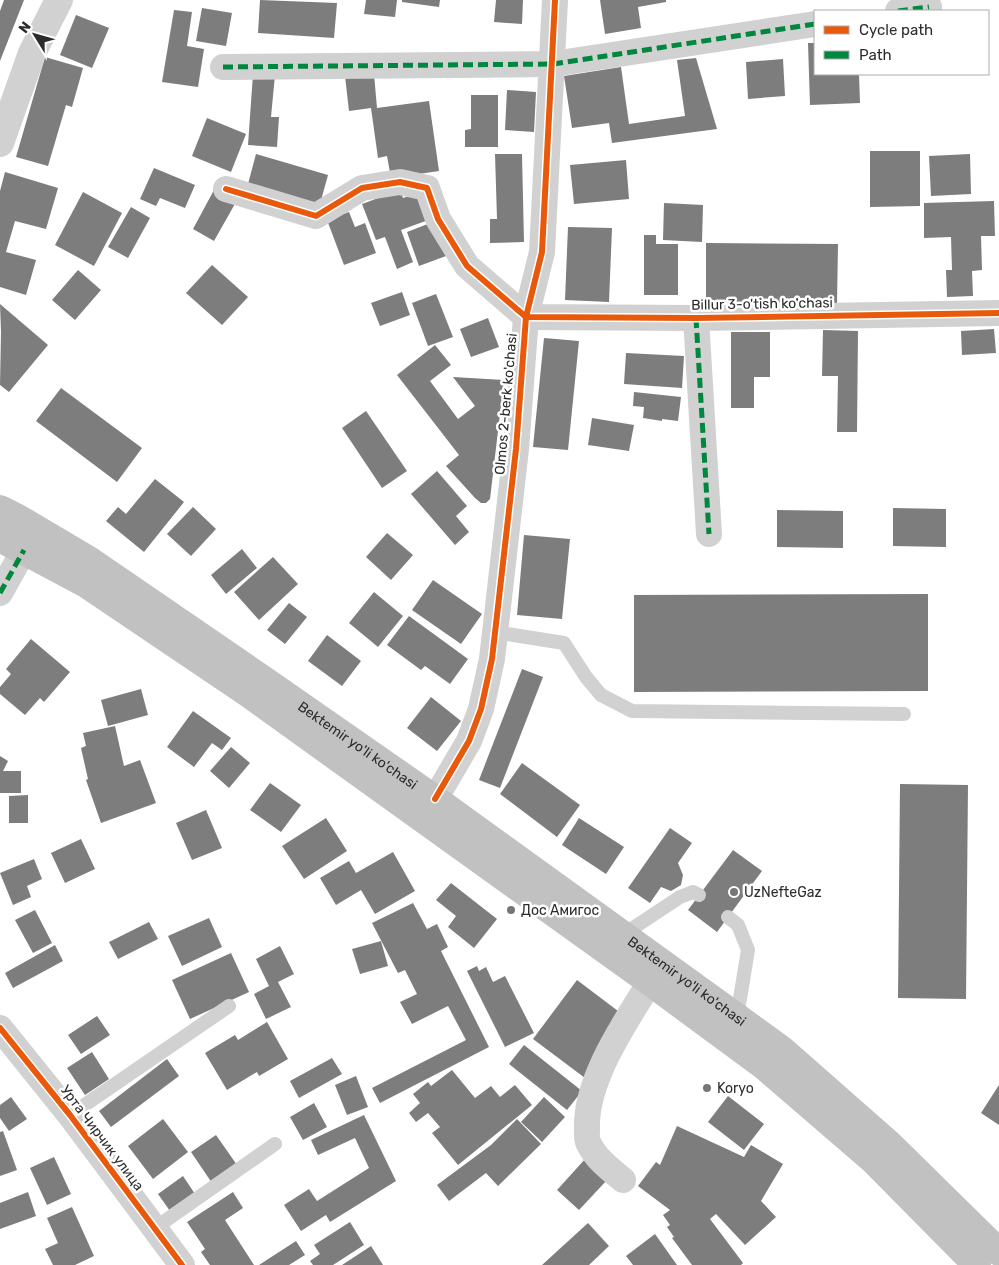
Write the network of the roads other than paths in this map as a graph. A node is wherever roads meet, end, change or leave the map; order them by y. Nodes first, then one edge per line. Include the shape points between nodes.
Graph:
1 (59, 0) edge
2 (555, 0) edge
3 (929, 6) dead end
4 (904, 10) edge
5 (814, 24) edge
6 (553, 64) junction
7 (223, 67) dead end
8 (0, 143) edge
9 (226, 189) dead end
10 (999, 313) edge
11 (526, 317) junction
12 (696, 318) junction
13 (0, 509) edge
14 (709, 534) dead end
15 (12, 544) edge
16 (0, 592) edge
17 (495, 632) junction
18 (904, 714) dead end
19 (436, 798) junction
20 (700, 895) dead end
21 (728, 917) dead end
22 (624, 934) junction
23 (650, 982) junction
24 (229, 1006) dead end
25 (730, 1027) junction
26 (0, 1028) edge
27 (70, 1115) junction
28 (275, 1144) dead end
29 (623, 1180) dead end
30 (155, 1228) junction
31 (999, 1252) edge
32 (182, 1265) edge
33 (978, 1265) edge

1 - 8 street via 32,53
2 - 6 street, Olmos 2-berk ko'chasi
3 - 4 street
5 - 6 street
6 - 7 street
6 - 11 street, Olmos 2-berk ko'chasi via 542,252
9 - 11 street via 316,216 362,188 400,182 428,188 438,219 467,266
10 - 12 street, Billur 3-o'tish ko'chasi
11 - 12 street, Billur 3-o'tish ko'chasi
11 - 17 street, Olmos 2-berk ko'chasi via 516,449
12 - 14 street
13 - 19 highway, Bektemir yo'li ko'chasi via 89,560
15 - 16 street
15 - 23 highway, Bektemir yo'li ko'chasi via 86,584 249,694
17 - 18 lane via 564,643 601,695 632,711
17 - 19 street, Olmos 2-berk ko'chasi via 481,709 469,741
19 - 22 highway, Bektemir yo'li ko'chasi
20 - 22 lane via 693,892 680,897
21 - 25 lane via 738,925 748,950
22 - 25 highway, Bektemir yo'li ko'chasi
23 - 25 highway, Bektemir yo'li ko'chasi
23 - 29 street via 617,1035 594,1084 586,1117 588,1143 597,1157
24 - 27 lane
25 - 31 highway, Bektemir yo'li ko'chasi via 781,1049 889,1144
25 - 33 highway, Bektemir yo'li ko'chasi via 764,1066 873,1160
26 - 27 street, Урта Чирчик улица
27 - 30 street, Урта Чирчик улица
28 - 30 lane
30 - 32 street, Урта Чирчик улица

